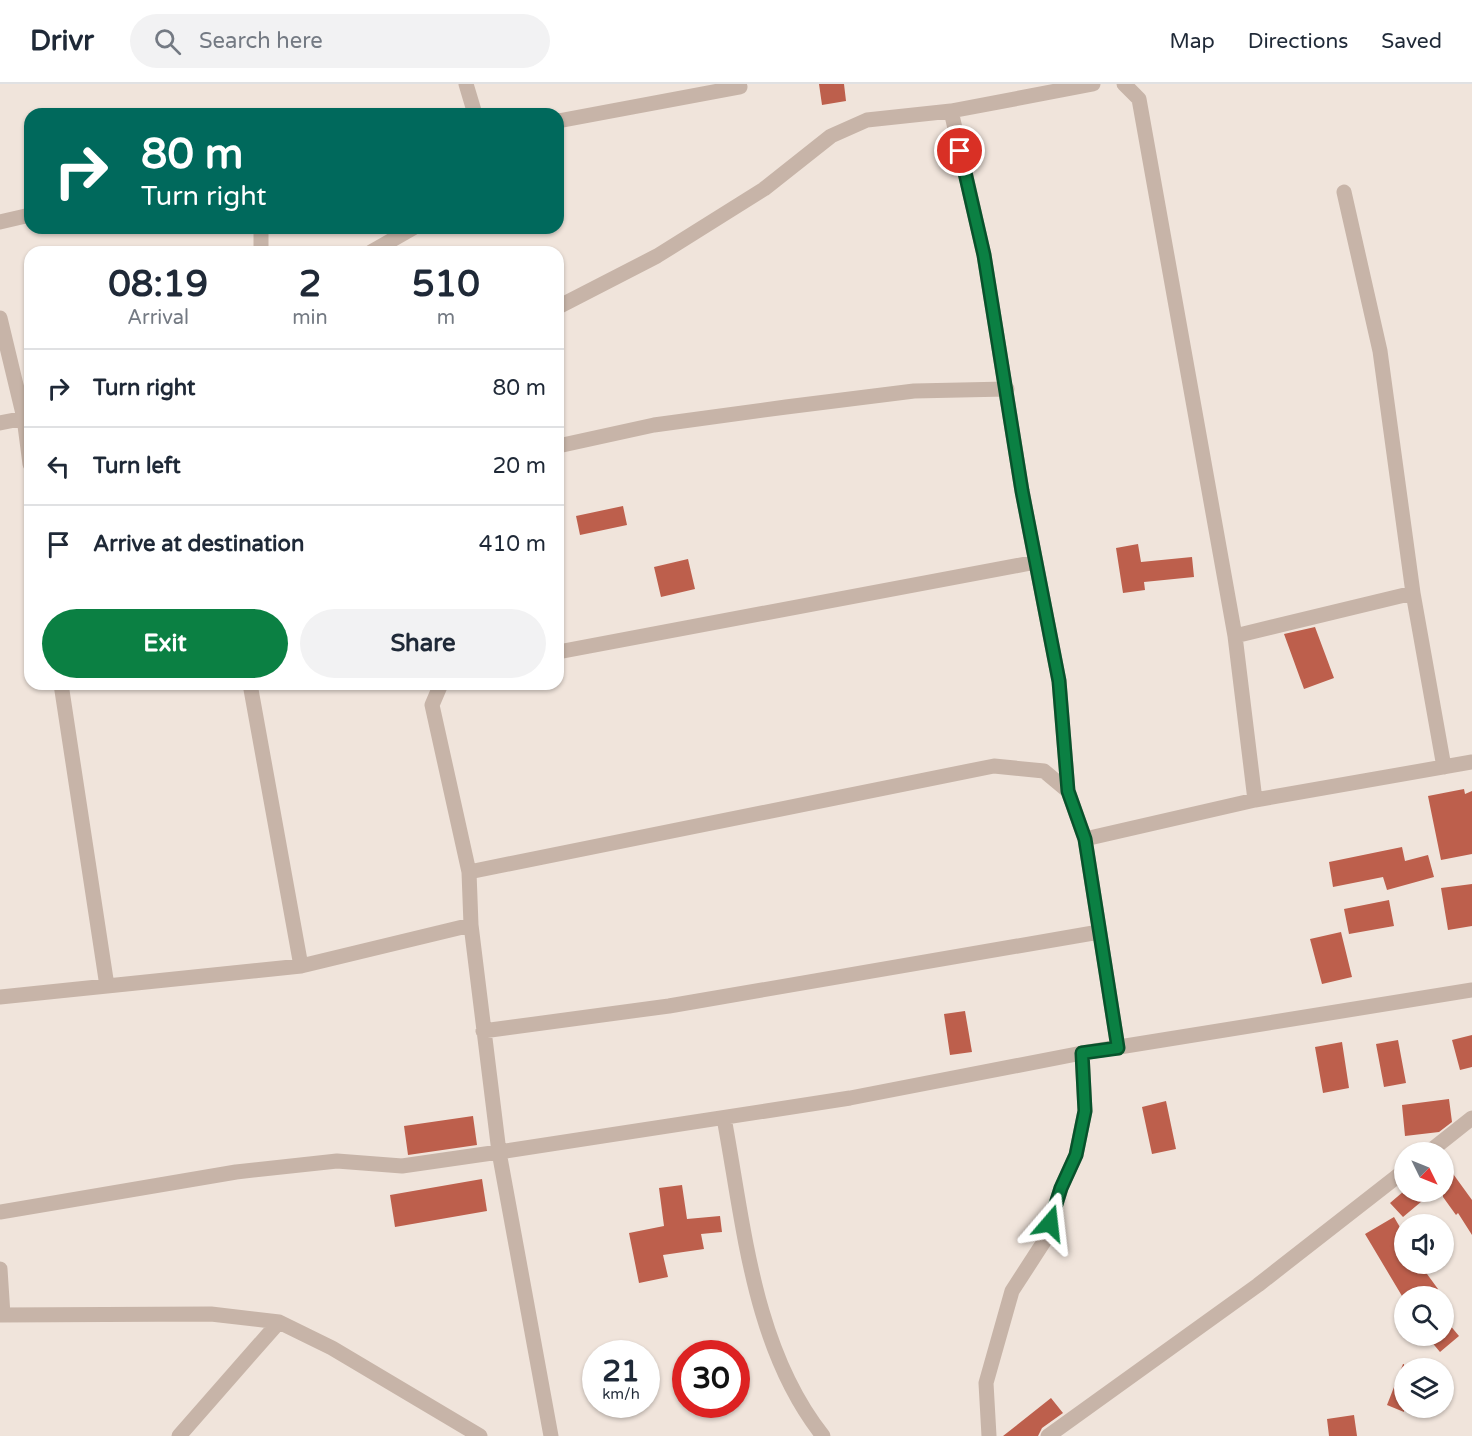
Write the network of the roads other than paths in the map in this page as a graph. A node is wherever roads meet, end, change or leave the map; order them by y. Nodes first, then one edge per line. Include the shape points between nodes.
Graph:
1 (466, 84) edge
2 (1093, 84) edge
3 (1124, 84) edge
4 (740, 87) dead end
5 (473, 108) edge
6 (951, 111) junction
7 (564, 120) edge
8 (1344, 192) dead end
9 (24, 216) edge
10 (0, 222) edge
11 (402, 234) edge
12 (382, 246) edge
13 (564, 304) edge
14 (0, 318) edge
15 (1007, 389) junction
16 (24, 406) edge
17 (24, 418) edge
18 (0, 423) edge
19 (564, 445) edge
20 (1036, 562) junction
21 (1413, 594) junction
22 (1235, 636) junction
23 (564, 651) edge
24 (63, 690) edge
25 (251, 690) edge
26 (438, 690) edge
27 (1472, 762) edge
28 (1444, 768) junction
29 (1068, 791) junction
30 (1255, 800) junction
31 (1085, 839) junction
32 (469, 872) junction
33 (471, 925) junction
34 (1099, 932) junction
35 (301, 966) junction
36 (107, 986) junction
37 (1472, 990) edge
38 (0, 997) edge
39 (483, 1031) junction
40 (1118, 1048) junction
41 (1082, 1053) junction
42 (724, 1118) junction
43 (1472, 1118) edge
44 (1442, 1142) edge
45 (499, 1152) junction
46 (1394, 1179) edge
47 (0, 1212) edge
48 (0, 1269) edge
49 (2, 1316) edge
50 (279, 1322) junction
51 (476, 1435) edge
52 (179, 1436) edge
53 (551, 1436) edge
54 (823, 1436) edge
55 (989, 1436) edge
56 (1048, 1436) edge

1 - 5 street
2 - 6 street
3 - 22 street via 1139,99
4 - 7 street
6 - 13 street via 867,120 831,136 745,201 657,256
6 - 15 street via 984,255
8 - 21 street via 1380,351
9 - 10 street
11 - 12 street
14 - 16 street
15 - 19 street via 914,391 798,405 654,425
15 - 20 street
17 - 18 street
20 - 23 street
20 - 29 street via 1059,681
21 - 22 street
21 - 28 street
22 - 30 street
24 - 36 street
25 - 35 street
26 - 32 street via 432,705
27 - 28 street
28 - 30 street
29 - 31 street
29 - 32 street via 1044,771 994,766
30 - 31 street
31 - 34 street
32 - 33 street
33 - 35 street
33 - 39 street
34 - 39 street via 669,1006
34 - 40 street
35 - 36 street
36 - 38 street
37 - 40 street
39 - 45 street
40 - 41 street
41 - 42 street
41 - 55 street via 1085,1111 1076,1155 1045,1240 1012,1291 986,1383
42 - 45 street
42 - 54 street via 758,1297 783,1371 802,1410
43 - 44 street
45 - 47 street via 402,1166 337,1161 236,1172
45 - 53 street
46 - 56 street via 1258,1286
48 - 49 street
49 - 50 street via 211,1314
50 - 51 street via 332,1348
50 - 52 street

